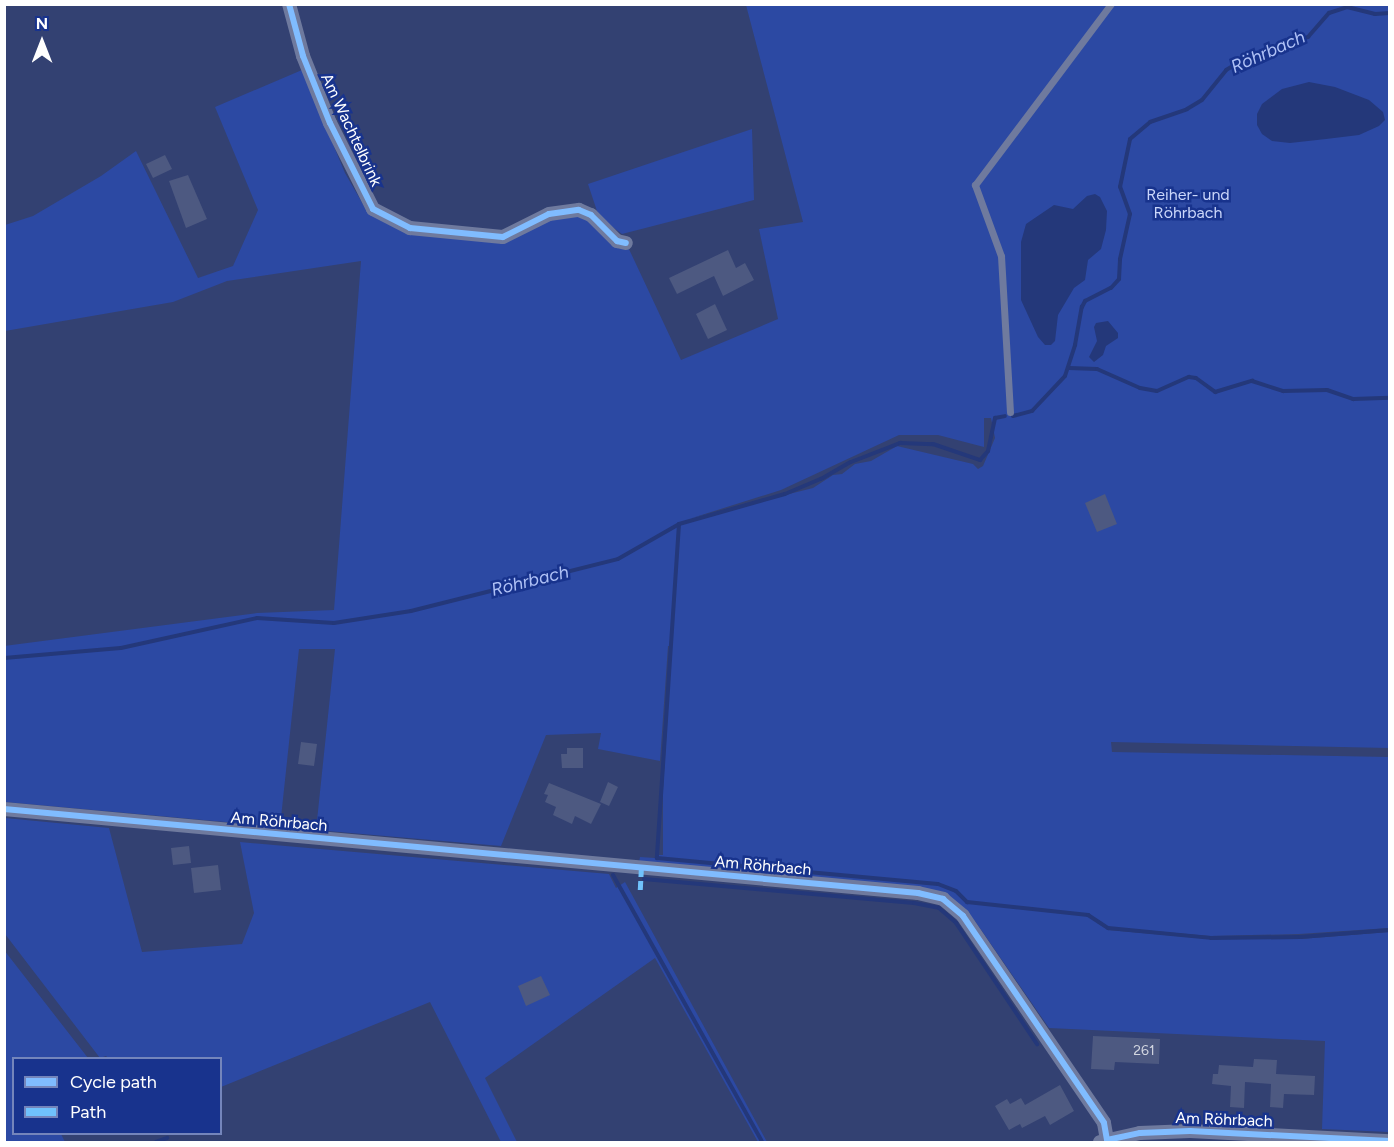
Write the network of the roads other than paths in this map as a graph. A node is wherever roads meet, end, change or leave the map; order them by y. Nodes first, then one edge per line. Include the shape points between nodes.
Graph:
1 (289, 4) edge
2 (1112, 4) edge
3 (626, 243) dead end
4 (1010, 412) dead end
5 (4, 809) edge
6 (1303, 1140) edge
7 (1103, 1141) edge
8 (1389, 1141) edge

1 - 3 street, Am Wachtelbrink via 303,56 330,123 373,209 410,228 503,237 549,214 579,210 591,215 616,241
2 - 4 lane via 975,185 1001,256
5 - 7 street, Am Röhrbach via 918,893 943,899 963,916 1104,1123
6 - 7 street, Am Röhrbach via 1190,1131 1140,1133
6 - 8 street, Am Röhrbach

